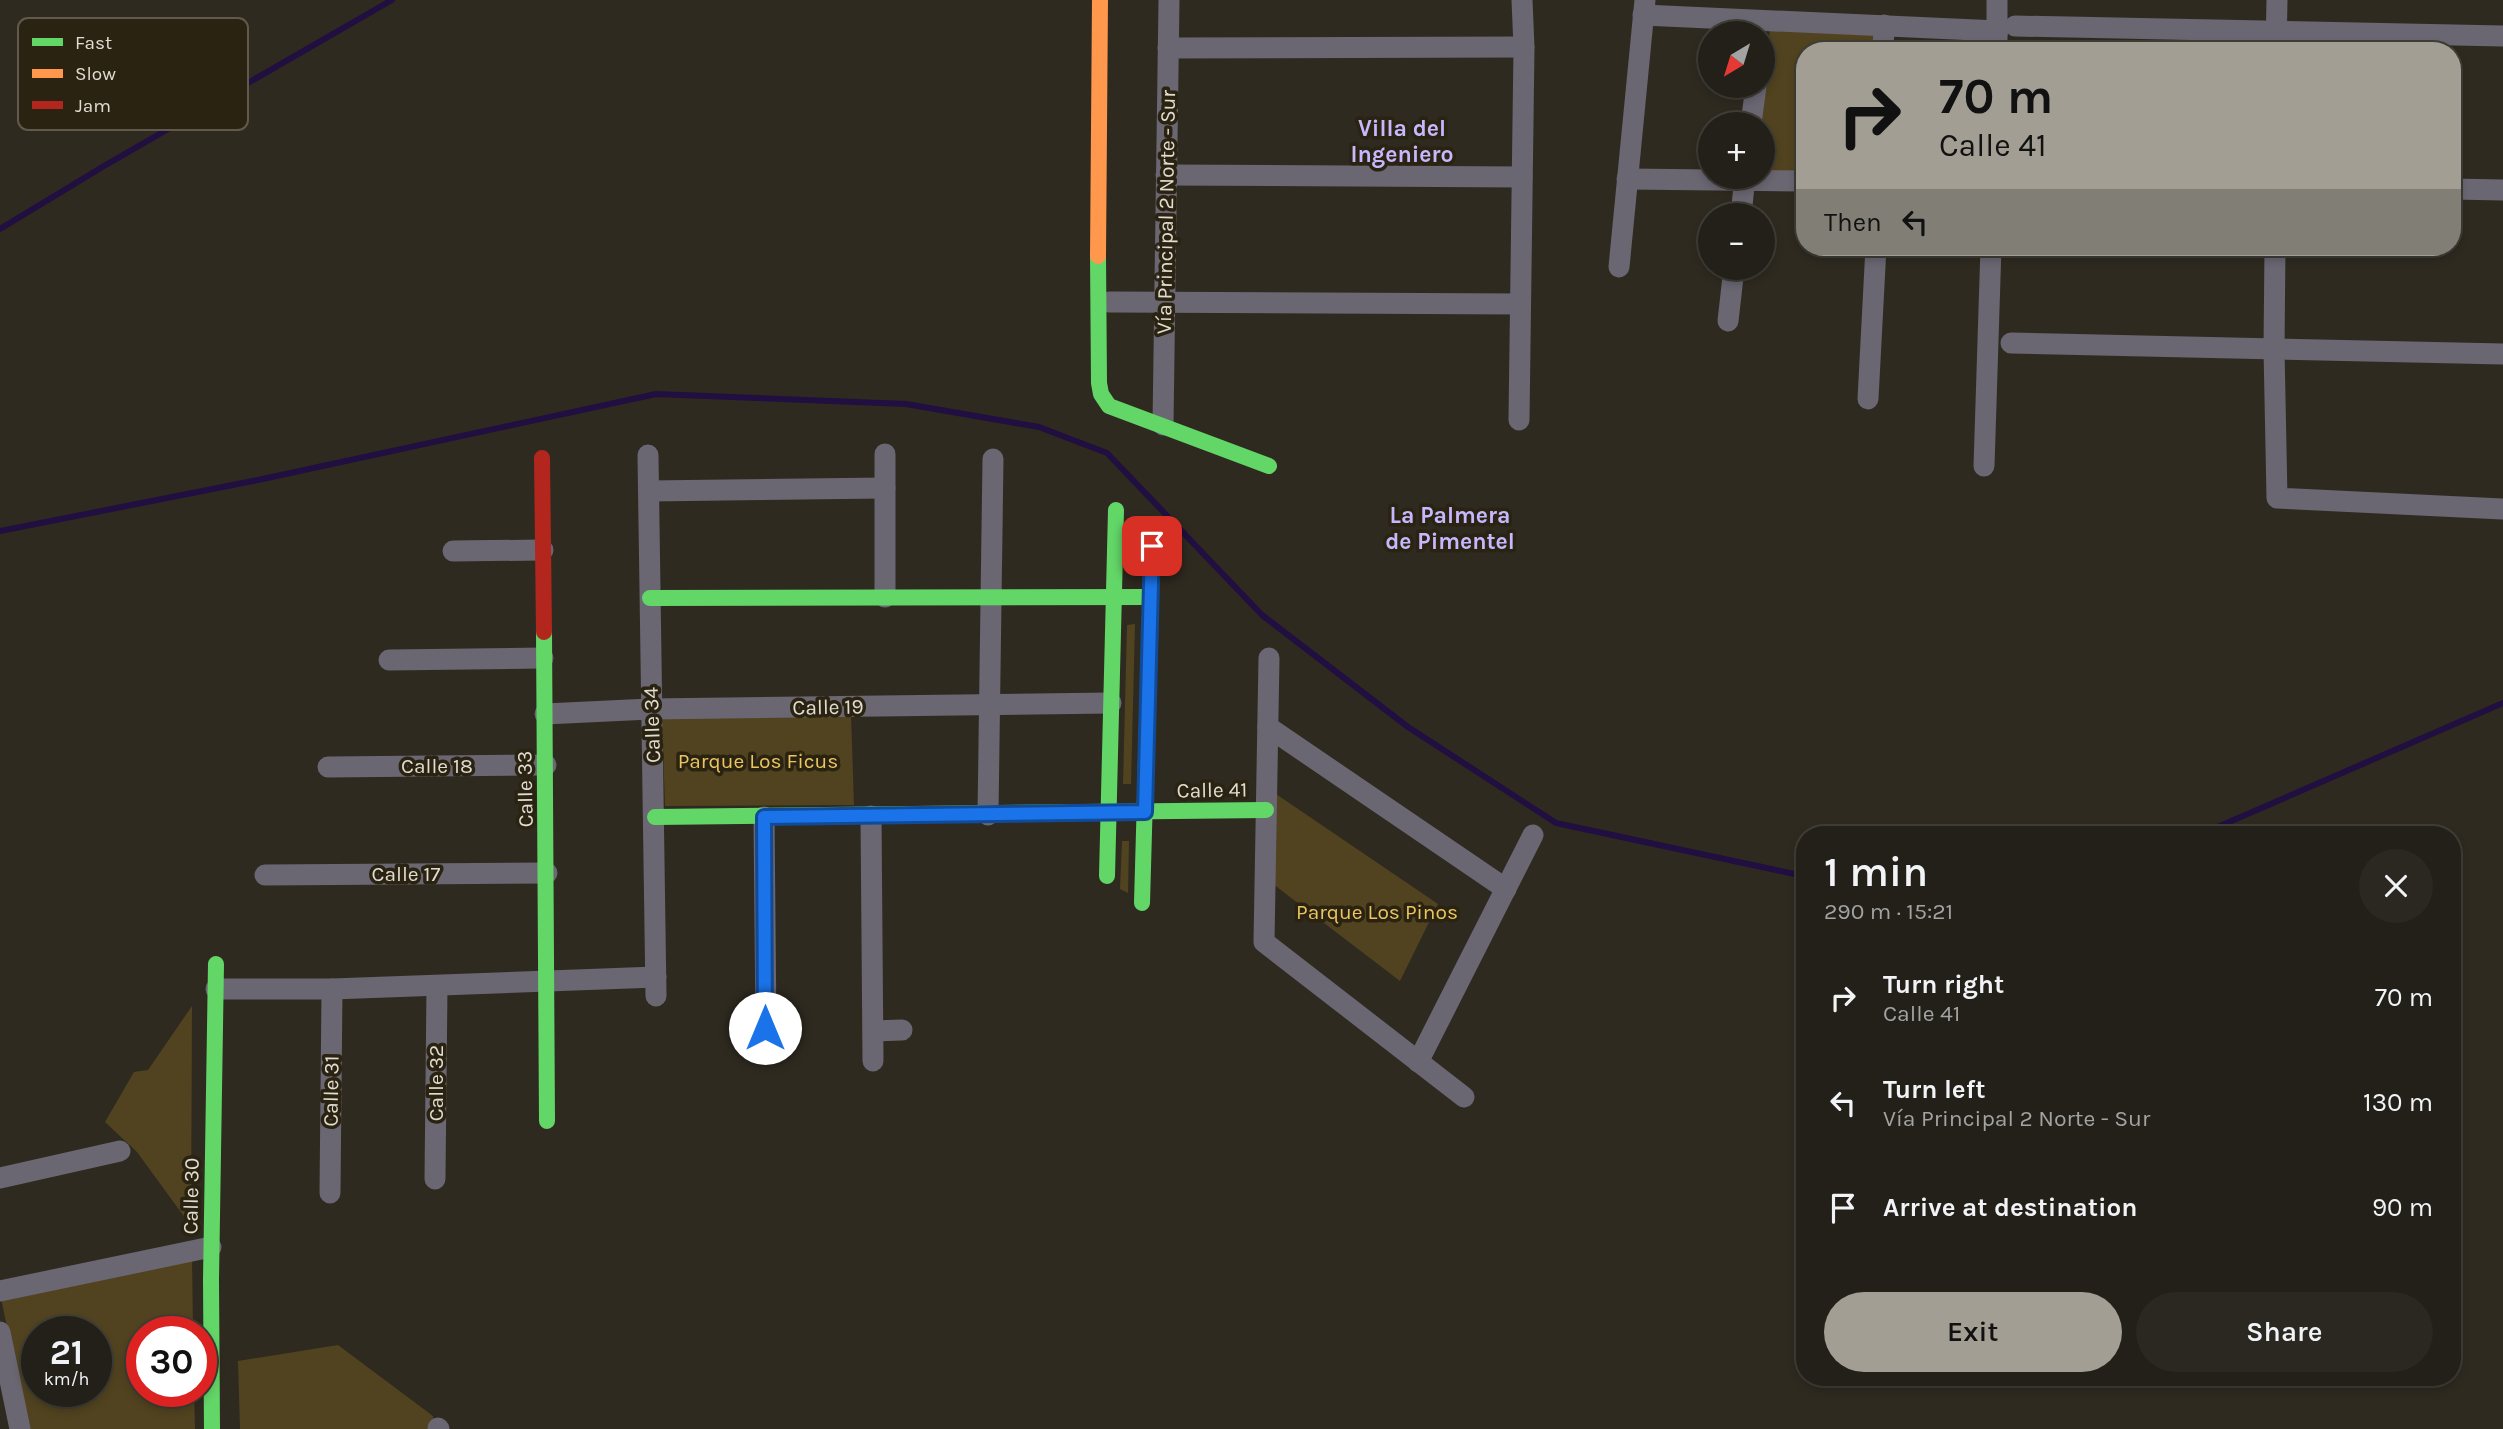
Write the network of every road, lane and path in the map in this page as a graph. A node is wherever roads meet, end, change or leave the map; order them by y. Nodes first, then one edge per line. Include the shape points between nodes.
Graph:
1 (1100, 0) edge
2 (1169, 0) edge
3 (1522, 0) edge
4 (1997, 0) edge
5 (2277, 0) edge
6 (1644, 7) edge
7 (1727, 21) edge
8 (1884, 26) junction
9 (1775, 27) edge
10 (2003, 36) edge
11 (2503, 36) edge
12 (2277, 41) edge
13 (1883, 42) edge
14 (1524, 47) junction
15 (1168, 48) junction
16 (1166, 174) junction
17 (1522, 177) junction
18 (1698, 178) edge
19 (1627, 179) junction
20 (1775, 180) edge
21 (1796, 181) edge
22 (2461, 189) edge
23 (2503, 190) edge
24 (1876, 256) edge
25 (1991, 256) edge
26 (2275, 256) edge
27 (1619, 267) dead end
28 (1733, 280) edge
29 (1109, 302) dead end
30 (1164, 303) junction
31 (1520, 304) junction
32 (1728, 321) dead end
33 (2011, 343) dead end
34 (2274, 349) junction
35 (2503, 354) edge
36 (1868, 399) dead end
37 (1518, 420) dead end
38 (1163, 425) junction
39 (885, 454) dead end
40 (648, 455) dead end
41 (542, 458) dead end
42 (993, 459) dead end
43 (1269, 466) dead end
44 (1984, 466) dead end
45 (885, 488) junction
46 (649, 491) junction
47 (2502, 509) edge
48 (1116, 510) dead end
49 (1152, 546) dead end
50 (543, 550) junction
51 (453, 551) dead end
52 (1114, 596) junction
53 (650, 597) junction
54 (885, 597) junction
55 (1151, 597) junction
56 (990, 598) junction
57 (543, 658) junction
58 (1269, 658) dead end
59 (389, 660) dead end
60 (1111, 703) junction
61 (988, 704) junction
62 (650, 709) junction
63 (545, 714) junction
64 (1268, 727) junction
65 (546, 765) junction
66 (328, 767) dead end
67 (1266, 810) junction
68 (1108, 812) junction
69 (1145, 812) junction
70 (988, 815) junction
71 (871, 816) junction
72 (655, 817) junction
73 (764, 817) junction
74 (1533, 835) dead end
75 (547, 873) junction
76 (265, 875) dead end
77 (1107, 876) dead end
78 (1506, 889) junction
79 (1142, 903) dead end
80 (216, 964) dead end
81 (546, 980) junction
82 (437, 986) junction
83 (216, 989) junction
84 (332, 989) junction
85 (765, 1028) dead end
86 (902, 1030) dead end
87 (873, 1031) junction
88 (873, 1062) dead end
89 (1418, 1062) junction
90 (1464, 1097) dead end
91 (547, 1121) dead end
92 (120, 1151) dead end
93 (0, 1178) edge
94 (435, 1179) dead end
95 (330, 1193) dead end
96 (211, 1247) junction
97 (0, 1291) edge
98 (0, 1332) edge
99 (20, 1429) edge
100 (212, 1429) edge

1 - 38 street via 1097,312 1101,394 1110,406
2 - 15 street, Vía Principal 2 Norte - Sur
3 - 14 street
4 - 10 street
5 - 12 street
6 - 7 street
6 - 19 street
8 - 9 street
8 - 10 street
8 - 13 street
10 - 12 street
11 - 12 street
14 - 15 street
14 - 17 street
15 - 16 street, Vía Principal 2 Norte - Sur
16 - 17 street
16 - 30 street, Vía Principal 2 Norte - Sur
17 - 31 street
18 - 19 street
19 - 27 street
20 - 21 street
22 - 23 street
24 - 36 street
25 - 44 street
26 - 34 street
28 - 32 street
29 - 30 street
30 - 31 street
30 - 38 street, Vía Principal 2 Norte - Sur
31 - 37 street
33 - 34 street
34 - 35 street
34 - 47 street via 2277,498
38 - 43 street
39 - 45 street
40 - 46 street, Calle 34
41 - 50 street, Calle 33
42 - 56 street
45 - 46 street
45 - 54 street
46 - 53 street, Calle 34
48 - 52 street
49 - 55 street
50 - 51 street
50 - 57 street, Calle 33
52 - 55 street
52 - 56 street
52 - 60 street
53 - 54 street
53 - 62 street, Calle 34
54 - 56 street
55 - 69 street
56 - 61 street
57 - 59 street
57 - 63 street, Calle 33
58 - 64 street
60 - 61 street, Calle 19
60 - 68 street
61 - 62 street, Calle 19
61 - 70 street
62 - 63 street, Calle 19
62 - 72 street, Calle 34
63 - 65 street, Calle 33
64 - 67 street
64 - 78 street
65 - 66 street, Calle 18
65 - 75 street, Calle 33
67 - 69 street, Calle 41
67 - 89 street via 1264,942
68 - 69 street, Calle 41
68 - 70 street, Calle 41
68 - 77 street
69 - 79 street
70 - 71 street, Calle 41
71 - 73 street, Calle 41
71 - 87 street
72 - 73 street, Calle 41
72 - 81 street, Calle 34 via 656,986
73 - 85 street
74 - 78 street
75 - 76 street, Calle 17
75 - 81 street, Calle 33
78 - 89 street
80 - 83 street, Calle 30
81 - 82 street
81 - 91 street, Calle 33
82 - 84 street
82 - 94 street, Calle 32
83 - 84 street
83 - 96 street, Calle 30
84 - 95 street, Calle 31
86 - 87 street
87 - 88 street
89 - 90 street
92 - 93 street
96 - 97 street
96 - 100 street, Calle 30
98 - 99 street

